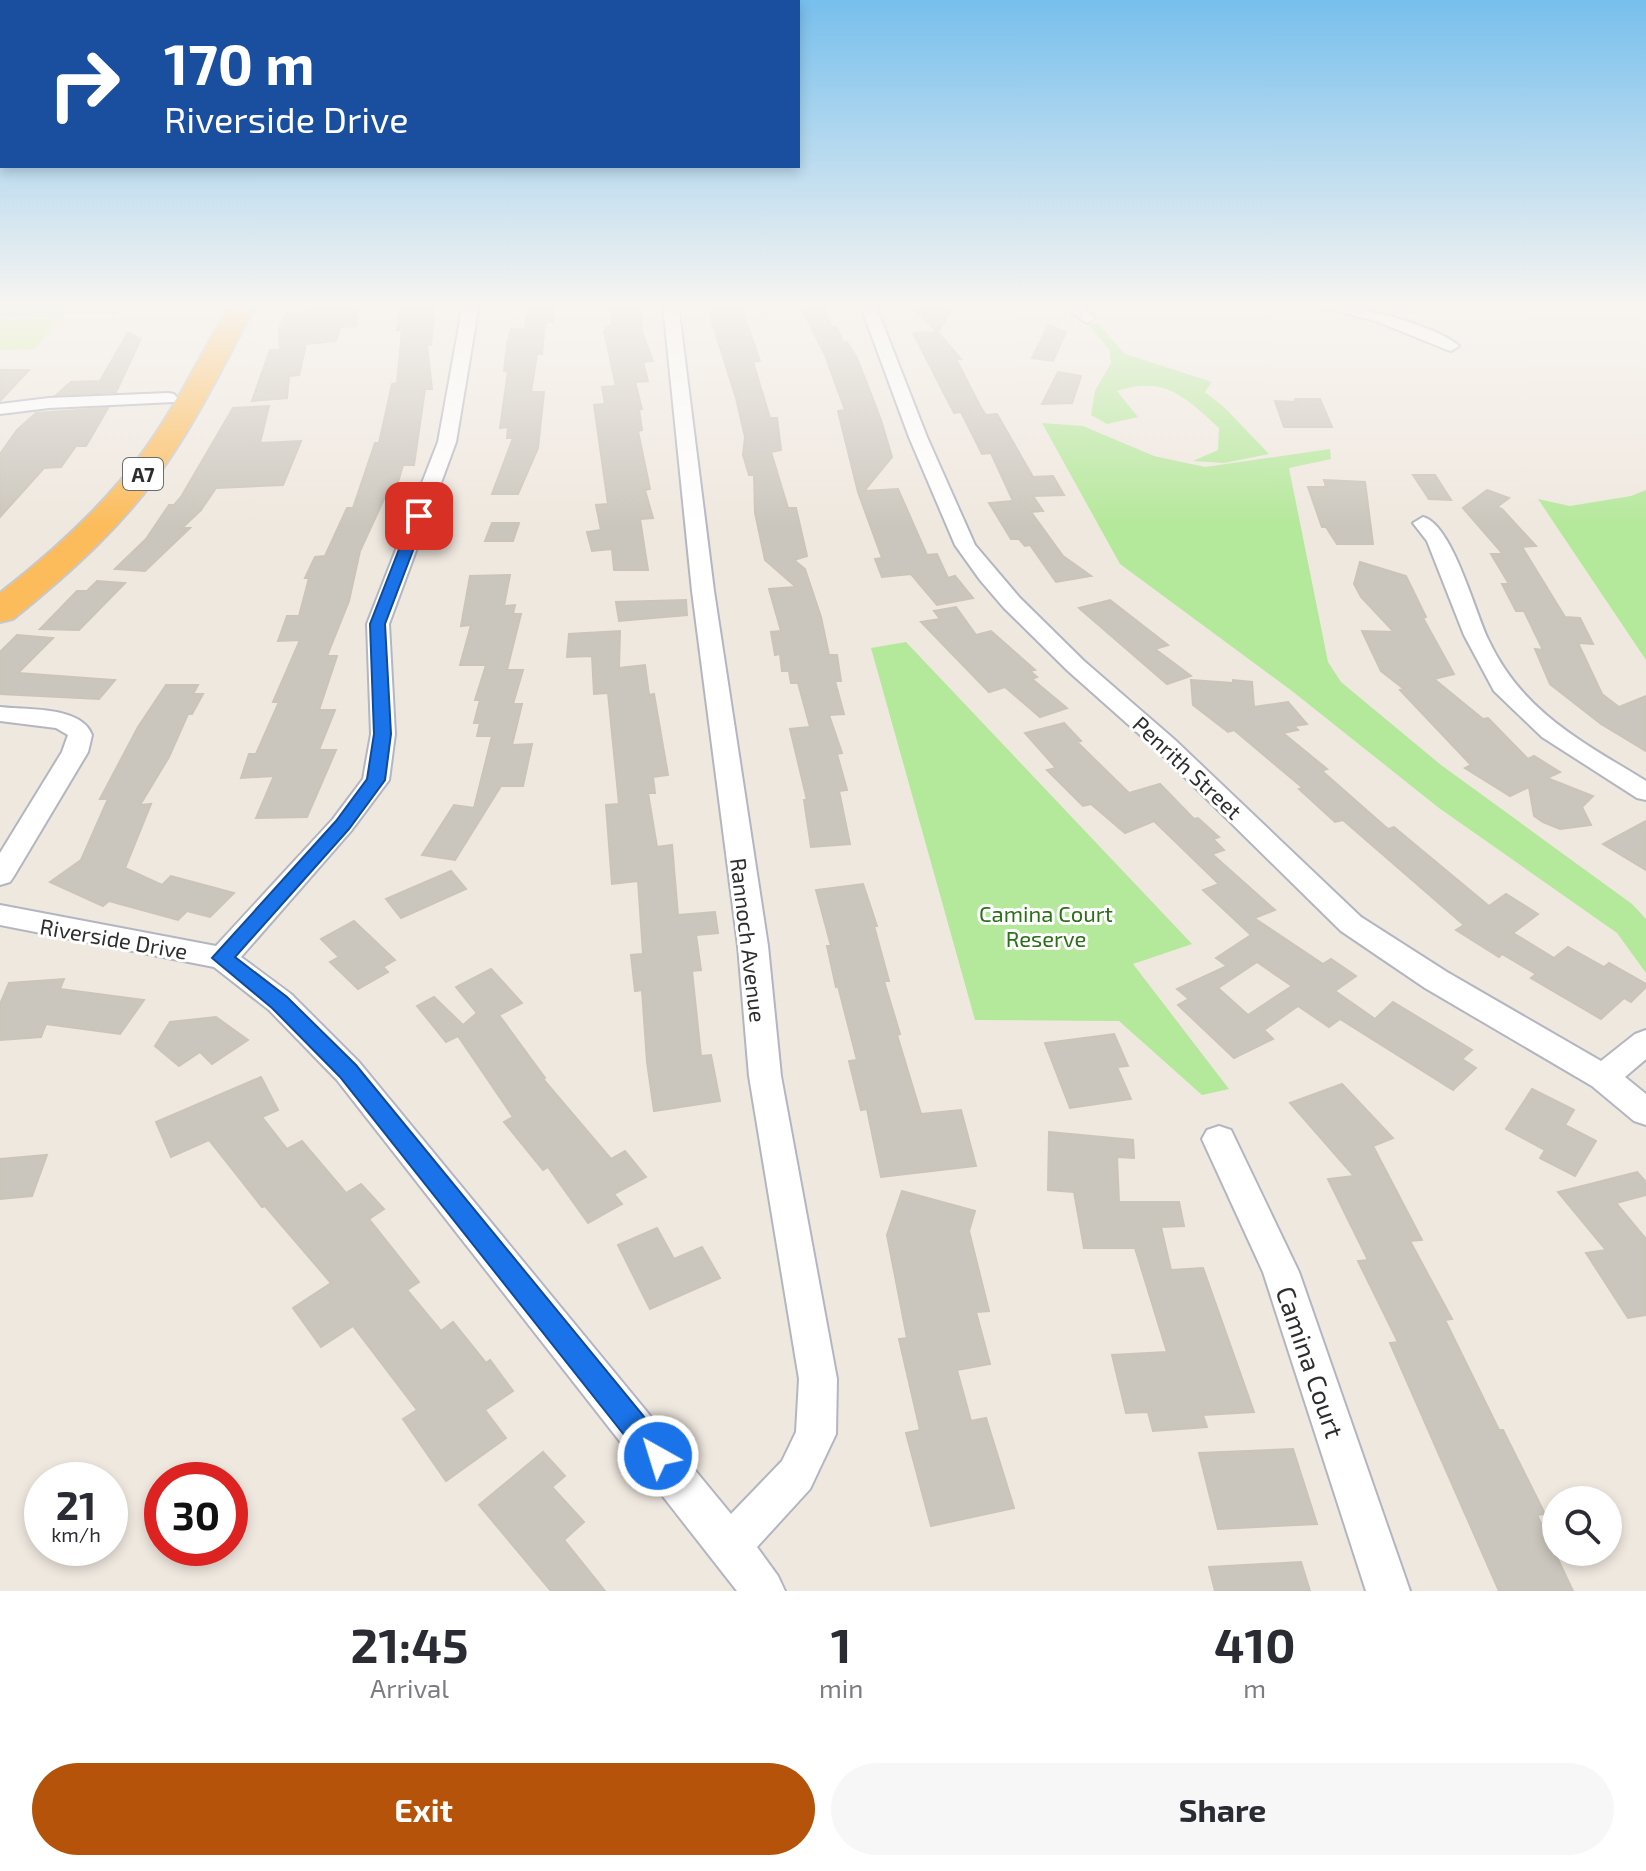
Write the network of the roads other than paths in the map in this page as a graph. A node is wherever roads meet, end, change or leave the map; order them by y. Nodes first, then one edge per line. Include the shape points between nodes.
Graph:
1 (180, 378) edge
2 (202, 378) edge
3 (458, 378) edge
4 (678, 378) edge
5 (895, 378) edge
6 (168, 398) junction
7 (0, 409) edge
8 (1423, 523) dead end
9 (0, 575) edge
10 (0, 611) edge
11 (0, 714) edge
12 (1646, 792) edge
13 (0, 876) edge
14 (0, 915) edge
15 (223, 958) junction
16 (1646, 1042) edge
17 (1603, 1077) junction
18 (1646, 1112) edge
19 (1219, 1139) dead end
20 (730, 1546) junction
21 (763, 1591) edge
22 (1388, 1591) edge

1 - 6 highway, A7
2 - 10 highway, A7 via 144,473 70,552
3 - 15 street via 447,442 378,624 383,734 376,780
4 - 20 street, Rannoch Avenue via 753,946 765,1076 818,1379 816,1434 796,1475
5 - 17 street, Penrith Street via 965,545 1022,614 1351,924
6 - 7 street
6 - 9 highway, A7 via 108,485
8 - 12 street via 1437,539 1502,686 1556,734
11 - 13 street via 62,721 80,735 75,752
14 - 15 street, Riverside Drive
15 - 20 street via 280,1002 348,1071
16 - 17 street
17 - 18 street, Penrith Street
19 - 22 street, Camina Court via 1281,1272
20 - 21 street

